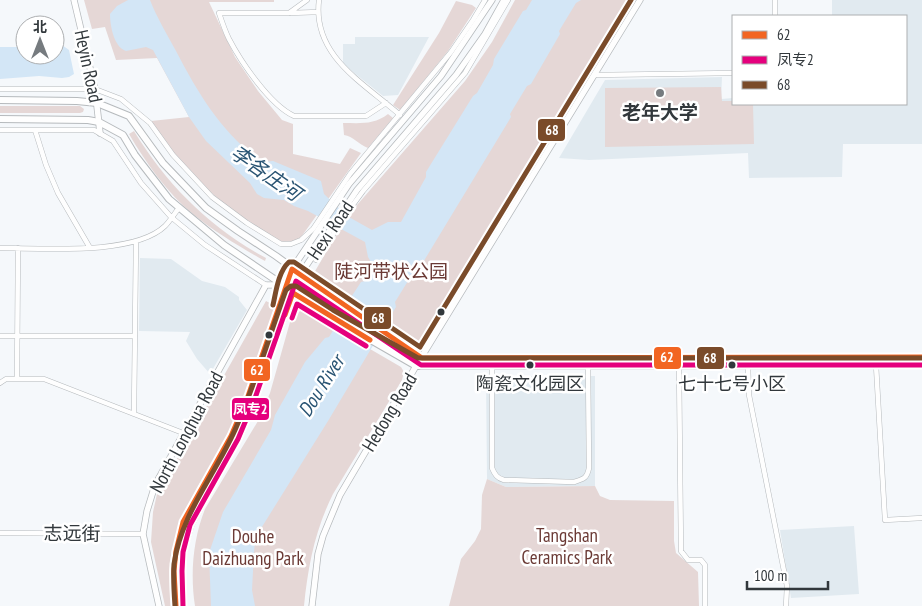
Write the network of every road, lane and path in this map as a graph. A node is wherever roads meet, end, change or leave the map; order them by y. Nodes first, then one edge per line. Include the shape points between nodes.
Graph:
1 (74, 0) edge
2 (307, 0) edge
3 (319, 0) edge
4 (485, 0) edge
5 (492, 0) edge
6 (506, 0) edge
7 (640, 0) edge
8 (775, 0) edge
9 (318, 12) junction
10 (289, 13) junction
11 (775, 15) edge
12 (732, 73) edge
13 (594, 75) junction
14 (0, 89) edge
15 (95, 89) junction
16 (0, 100) edge
17 (386, 102) junction
18 (97, 103) junction
19 (400, 115) junction
20 (0, 119) edge
21 (99, 122) junction
22 (0, 130) edge
23 (35, 130) junction
24 (100, 133) junction
25 (338, 196) junction
26 (179, 208) junction
27 (171, 217) junction
28 (330, 234) junction
29 (136, 241) junction
30 (0, 248) edge
31 (18, 248) junction
32 (90, 248) junction
33 (316, 260) dead end
34 (292, 268) junction
35 (302, 275) junction
36 (285, 285) junction
37 (266, 286) junction
38 (293, 293) junction
39 (0, 336) edge
40 (17, 336) junction
41 (135, 336) junction
42 (922, 357) edge
43 (422, 358) junction
44 (922, 365) edge
45 (416, 366) junction
46 (588, 366) junction
47 (679, 366) junction
48 (748, 366) junction
49 (876, 366) junction
50 (492, 367) junction
51 (17, 379) junction
52 (0, 383) edge
53 (134, 414) junction
54 (183, 433) junction
55 (922, 518) edge
56 (0, 533) edge
57 (143, 534) junction
58 (159, 606) edge
59 (176, 606) edge
60 (183, 606) edge
61 (312, 606) edge
62 (706, 606) edge
63 (786, 606) edge

1 - 15 main road, Heyin Road
2 - 10 street
3 - 9 street
4 - 19 street via 451,52
5 - 25 main road, Hexi Road via 441,76
6 - 28 main road, Hexi Road via 456,75 357,190
7 - 13 main road, Hedong Road
8 - 11 street
9 - 10 street
9 - 17 street via 331,51 340,64
10 - 17 street via 219,13 229,39 246,65 268,95 286,112 294,116 366,116
12 - 13 street
13 - 43 main road, Hedong Road
14 - 15 street
15 - 18 main road, Heyin Road
15 - 25 street via 121,99 150,123 187,172 212,197 281,244 301,240
16 - 18 main road
17 - 19 street
18 - 21 main road, Heyin Road
18 - 34 main road via 129,116 163,163 206,208
19 - 25 street via 350,174
20 - 21 main road
21 - 24 main road, Heyin Road
21 - 26 main road via 123,135 135,155
22 - 23 street
23 - 24 street via 76,129
23 - 32 street via 58,193
24 - 27 street via 112,141 141,183
25 - 34 main road, Hexi Road via 320,229
26 - 27 street
26 - 36 main road via 224,245
27 - 29 street via 165,226
27 - 37 street via 205,245
28 - 33 street
28 - 35 main road, Hexi Road
29 - 32 street
29 - 41 street
30 - 31 street
31 - 32 street
31 - 40 street
34 - 35 main road
34 - 36 main road, Hexi Road
35 - 38 main road, Hexi Road
35 - 43 main road
36 - 37 main road
36 - 38 main road
36 - 59 main road, Hexi Road via 248,399 184,522 174,565
37 - 54 main road, North Longhua Road
38 - 45 main road
38 - 60 main road, Hexi Road via 242,431 191,526 180,576
39 - 40 street
40 - 41 street
40 - 51 street
41 - 53 street
42 - 43 main road
43 - 45 main road, Hedong Road
44 - 49 main road
45 - 50 main road
45 - 61 main road, Hedong Road via 332,512 318,554
46 - 47 main road
46 - 50 main road
46 - 50 street via 589,468 584,479 574,482 504,480 494,474
47 - 48 main road
47 - 62 street via 681,551 688,560 700,560 706,565
48 - 49 main road
48 - 63 street via 749,395 787,586
49 - 55 street via 885,520
51 - 52 street via 6,379
51 - 53 street via 44,378
53 - 54 street
54 - 57 main road, North Longhua Road via 155,485
56 - 57 street, 志远街
57 - 58 main road, North Longhua Road

